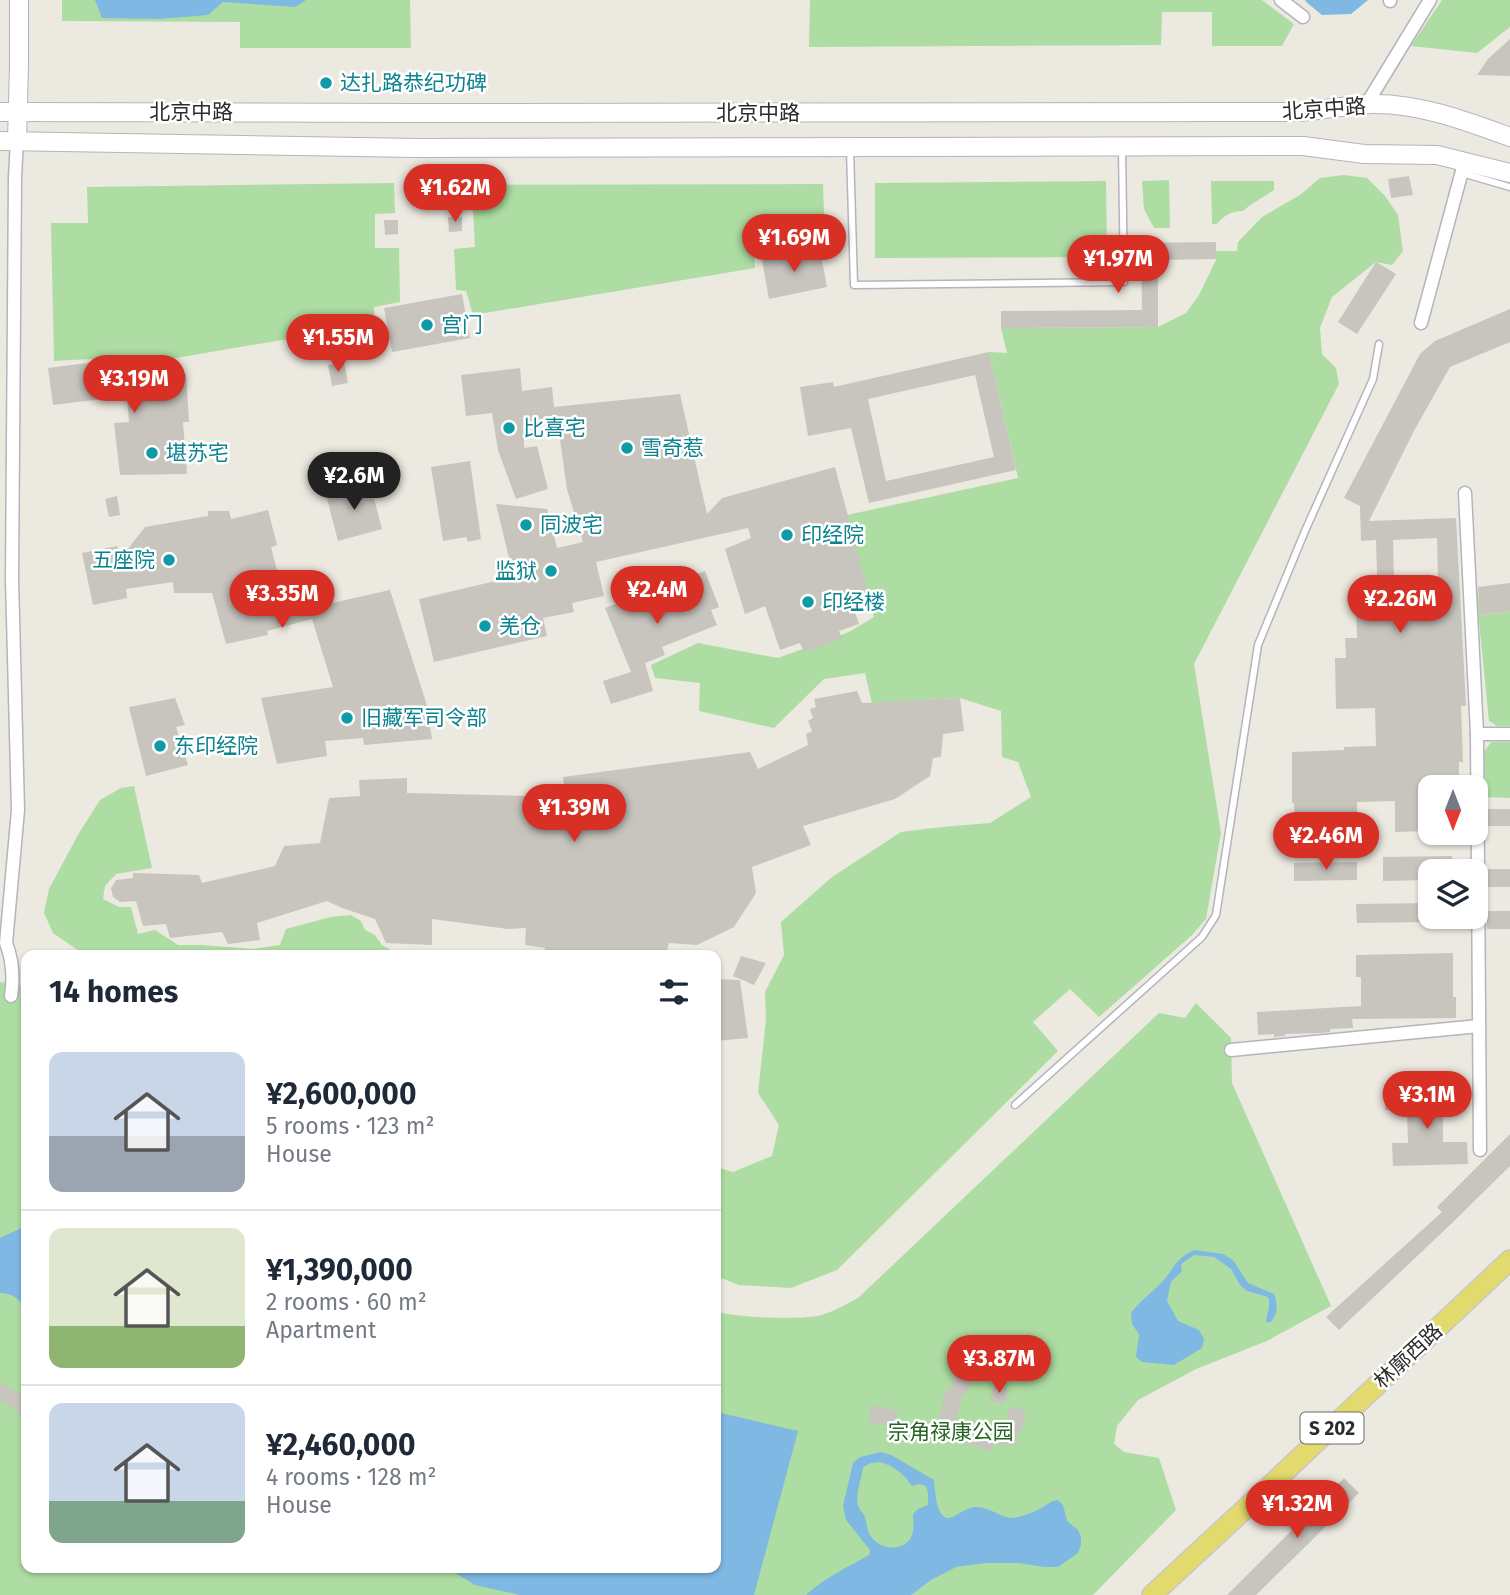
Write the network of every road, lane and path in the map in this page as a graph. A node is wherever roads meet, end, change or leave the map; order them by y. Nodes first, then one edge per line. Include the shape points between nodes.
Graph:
1 (19, 0) edge
2 (1281, 0) edge
3 (1430, 0) edge
4 (1303, 17) dead end
5 (1366, 105) junction
6 (9, 112) edge
7 (1479, 126) junction
8 (1510, 128) edge
9 (1510, 137) edge
10 (8, 141) edge
11 (1122, 146) junction
12 (850, 148) junction
13 (1464, 167) junction
14 (1510, 173) edge
15 (1510, 187) edge
16 (1421, 323) dead end
17 (1379, 344) dead end
18 (1465, 493) dead end
19 (1477, 734) junction
20 (1510, 734) edge
21 (6, 956) edge
22 (11, 996) dead end
23 (1479, 1026) junction
24 (1231, 1050) dead end
25 (1015, 1105) dead end
26 (1480, 1150) dead end
27 (1510, 1260) edge
28 (1152, 1595) edge

1 - 6 main road
2 - 4 street
3 - 5 street
5 - 6 main road, 北京中路 via 1301,113
5 - 7 main road, 北京中路 via 1414,107
6 - 10 main road
7 - 8 main road
7 - 9 main road, 北京中路
10 - 12 main road, 北京中路 via 417,148
10 - 21 street via 15,177 12,579 18,810
11 - 12 main road, 北京中路
11 - 12 lane via 1124,282 854,285
11 - 13 main road, 北京中路 via 1303,146 1364,154 1437,155
13 - 14 main road, 北京中路
13 - 15 lane
13 - 16 street
17 - 25 lane via 1373,379 1258,645 1216,915 1202,937
18 - 19 street
19 - 20 street
19 - 23 street
21 - 22 street via 13,979
23 - 24 street
23 - 26 street
27 - 28 main road, 林廓西路 / S 202

